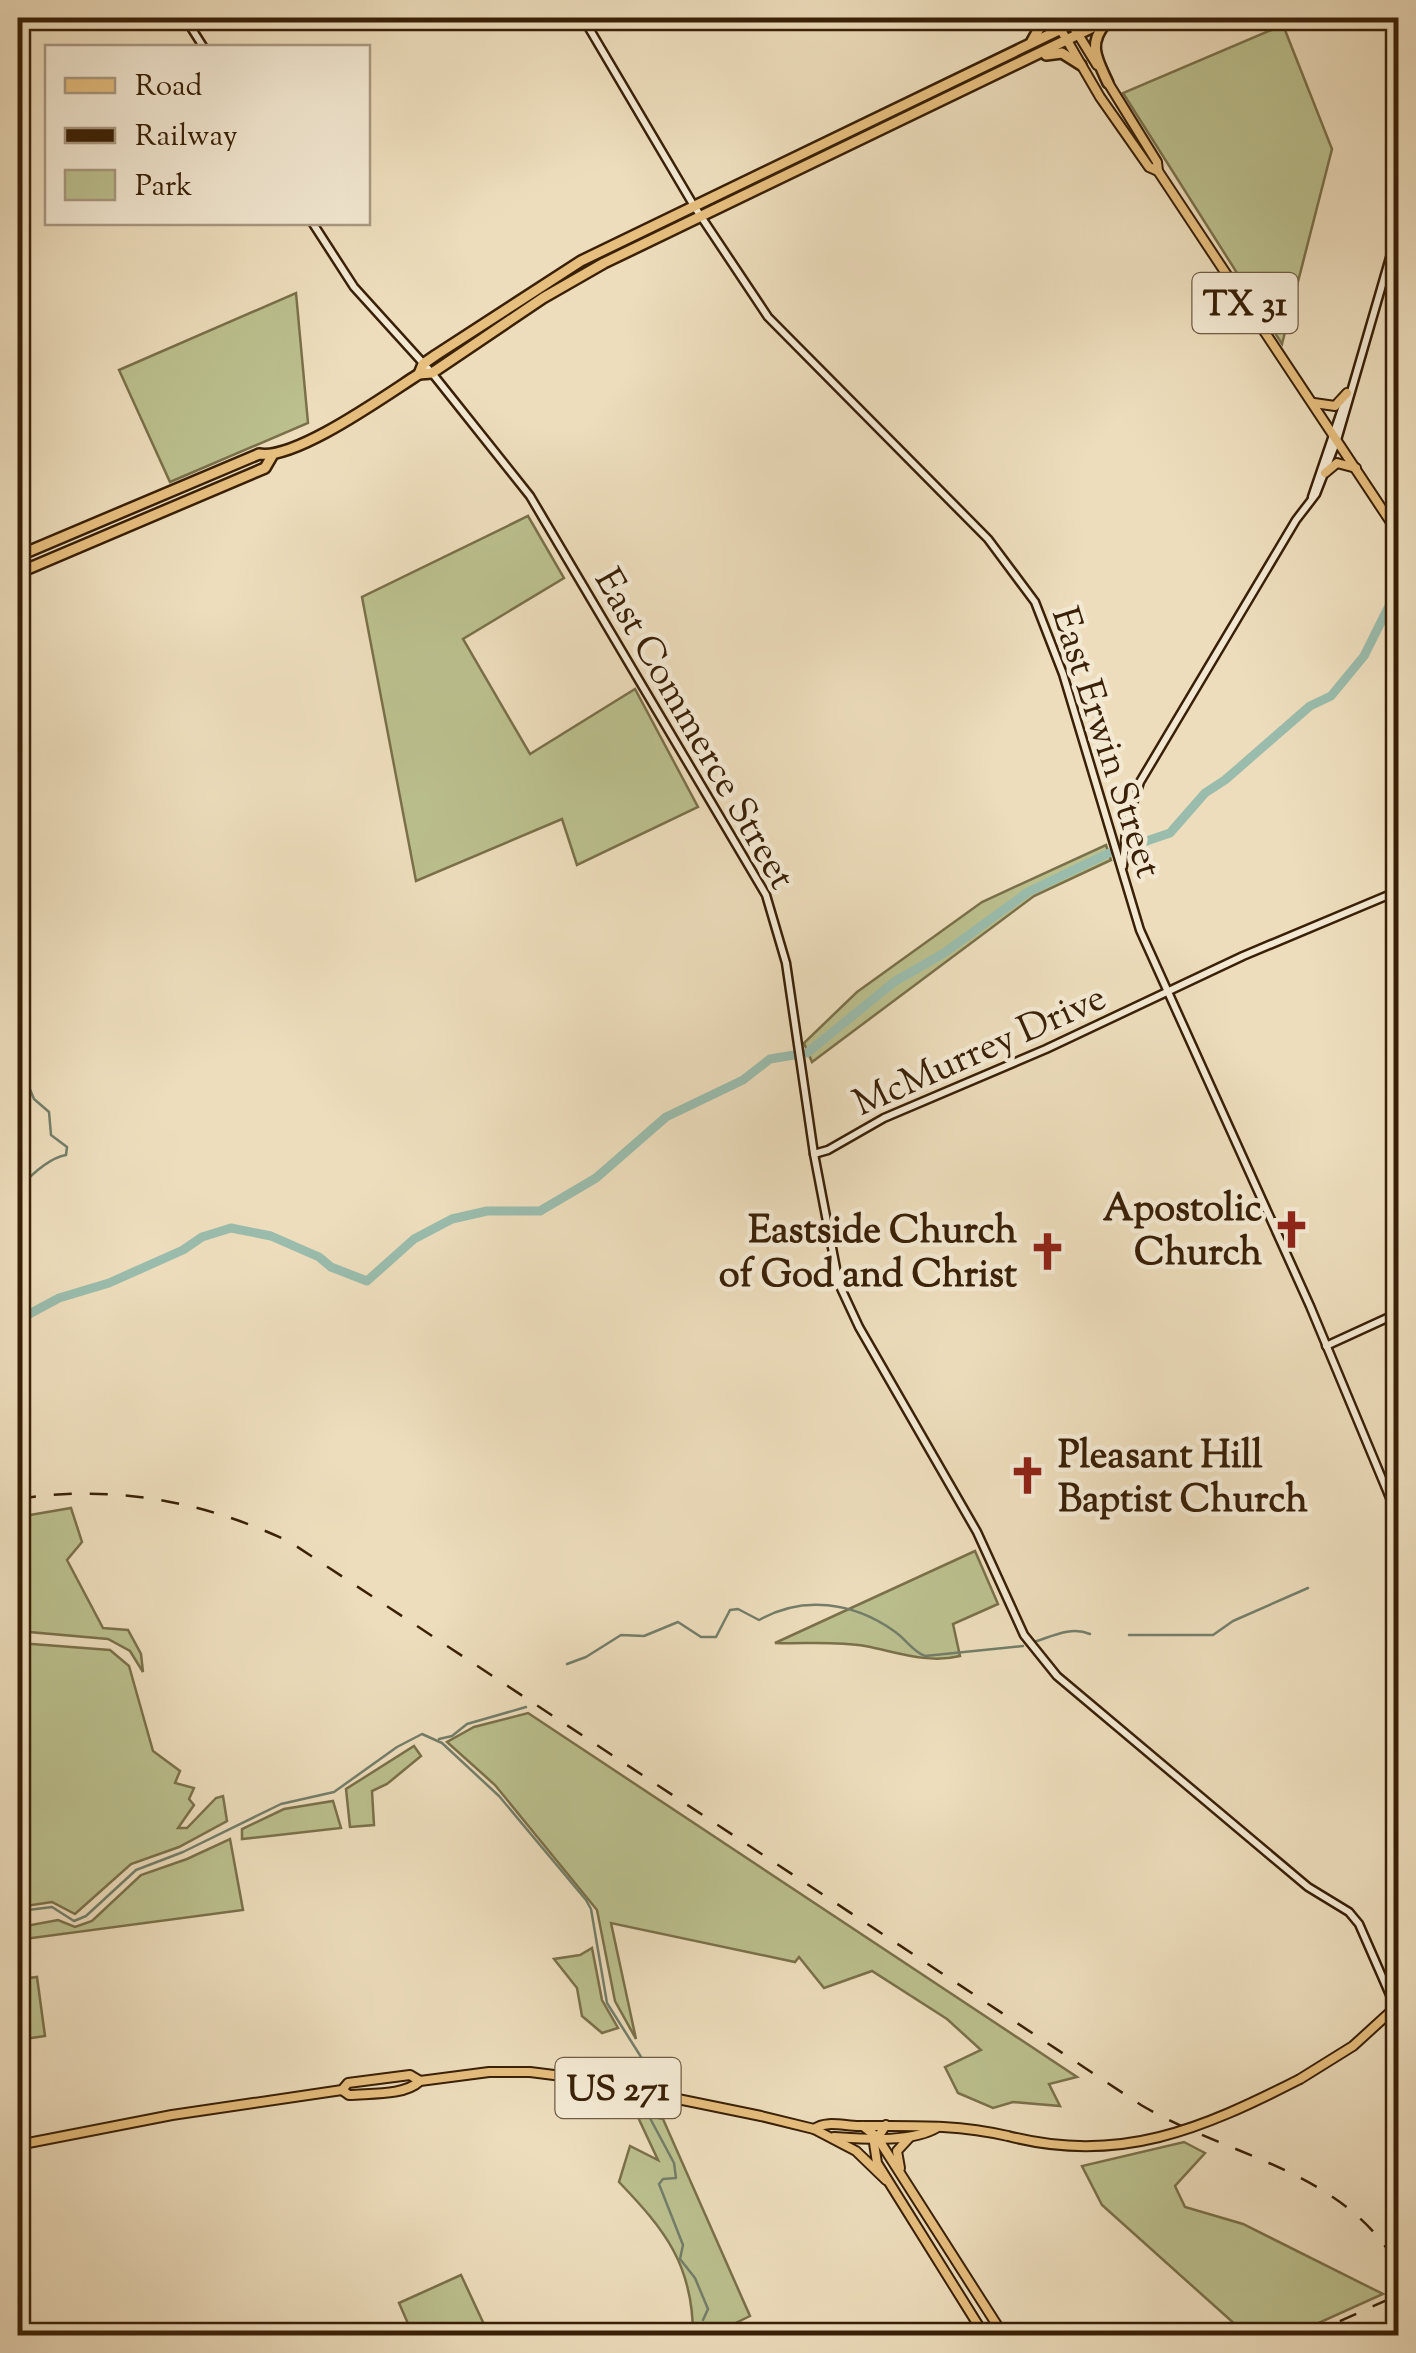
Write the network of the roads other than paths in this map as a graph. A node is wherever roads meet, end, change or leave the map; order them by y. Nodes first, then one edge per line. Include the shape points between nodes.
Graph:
1 (184, 18) edge
2 (583, 18) edge
3 (1046, 18) edge
4 (1054, 18) edge
5 (1084, 18) edge
6 (1111, 18) edge
7 (1070, 20) edge
8 (1060, 29) junction
9 (1078, 34) junction
10 (1066, 40) junction
11 (1030, 43) junction
12 (202, 45) edge
13 (1020, 62) junction
14 (1081, 65) junction
15 (1108, 83) junction
16 (1158, 171) junction
17 (694, 206) junction
18 (700, 216) junction
19 (314, 225) edge
20 (1398, 230) edge
21 (1389, 262) junction
22 (1398, 264) edge
23 (421, 369) junction
24 (432, 373) junction
25 (1356, 373) junction
26 (1347, 393) junction
27 (1312, 402) junction
28 (1335, 436) junction
29 (272, 456) junction
30 (1357, 468) junction
31 (1325, 473) junction
32 (1312, 497) junction
33 (110, 517) junction
34 (116, 531) junction
35 (1398, 533) edge
36 (18, 556) edge
37 (18, 573) edge
38 (1127, 821) junction
39 (1107, 824) junction
40 (1123, 877) junction
41 (1398, 891) edge
42 (1167, 992) junction
43 (814, 1154) junction
44 (1398, 1314) edge
45 (1326, 1346) junction
46 (1398, 1516) edge
47 (1398, 2009) edge
48 (886, 2125) junction
49 (862, 2126) junction
50 (814, 2128) junction
51 (938, 2128) junction
52 (918, 2134) junction
53 (825, 2136) junction
54 (876, 2137) junction
55 (18, 2145) edge
56 (886, 2180) junction
57 (905, 2182) junction
58 (18, 2304) edge
59 (31, 2336) edge
60 (985, 2336) edge
61 (1004, 2336) edge

1 - 12 street
2 - 17 street, East Erwin Street
3 - 11 highway
4 - 8 main road, TX 31
5 - 7 highway
6 - 9 highway
6 - 15 highway via 1093,46
7 - 8 highway
7 - 9 main road, TX 31
8 - 10 main road, TX 31
8 - 11 highway
9 - 10 highway
9 - 15 main road, TX 31
10 - 13 highway
10 - 14 main road, TX 31
11 - 17 highway
13 - 14 highway via 1059,52
13 - 18 highway
14 - 16 main road, TX 31 via 1149,168
15 - 16 main road, TX 31
16 - 27 main road, TX 31
17 - 18 street, East Erwin Street
17 - 23 highway via 581,261
18 - 24 highway via 588,271
18 - 39 street, East Erwin Street via 780,330 1020,578 1052,643
19 - 23 street via 354,288
20 - 21 street
21 - 22 street
21 - 25 street
23 - 24 highway
23 - 29 highway via 344,422
24 - 43 street, East Commerce Street via 530,496 766,895 786,963
25 - 26 street
25 - 28 street
26 - 27 main road via 1332,407
26 - 28 street
27 - 28 main road, TX 31
28 - 30 main road, TX 31
28 - 31 street
28 - 32 street
29 - 33 highway via 259,454
29 - 34 highway via 266,468
30 - 31 main road via 1337,463
30 - 35 main road, TX 31
31 - 32 street
32 - 38 street via 1161,744
33 - 34 highway
33 - 36 highway
34 - 37 highway
38 - 39 street
38 - 40 street
39 - 40 street, East Erwin Street
40 - 42 street, East Erwin Street
41 - 42 street, McMurrey Drive
42 - 43 street, McMurrey Drive
42 - 45 street, East Erwin Street
43 - 47 street, East Commerce Street via 846,1304 977,1532 1028,1642 1057,1676 1308,1887 1355,1918
44 - 45 street
45 - 46 street, East Erwin Street
47 - 51 main road, US 271, bridge via 1300,2079 1192,2128 1141,2143 1071,2148
48 - 49 main road, US 271
48 - 51 main road, US 271
48 - 54 main road
49 - 50 main road, US 271
49 - 54 main road
50 - 53 main road, US 271
50 - 55 main road, US 271 via 540,2073 489,2072 420,2081 412,2088 349,2095 342,2090 156,2118
51 - 52 main road, US 271
52 - 54 main road, US 271
52 - 57 main road via 897,2151
53 - 54 main road, US 271
53 - 56 main road via 862,2155
54 - 56 main road via 874,2154
54 - 57 main road
56 - 60 main road
57 - 61 main road
58 - 59 street

